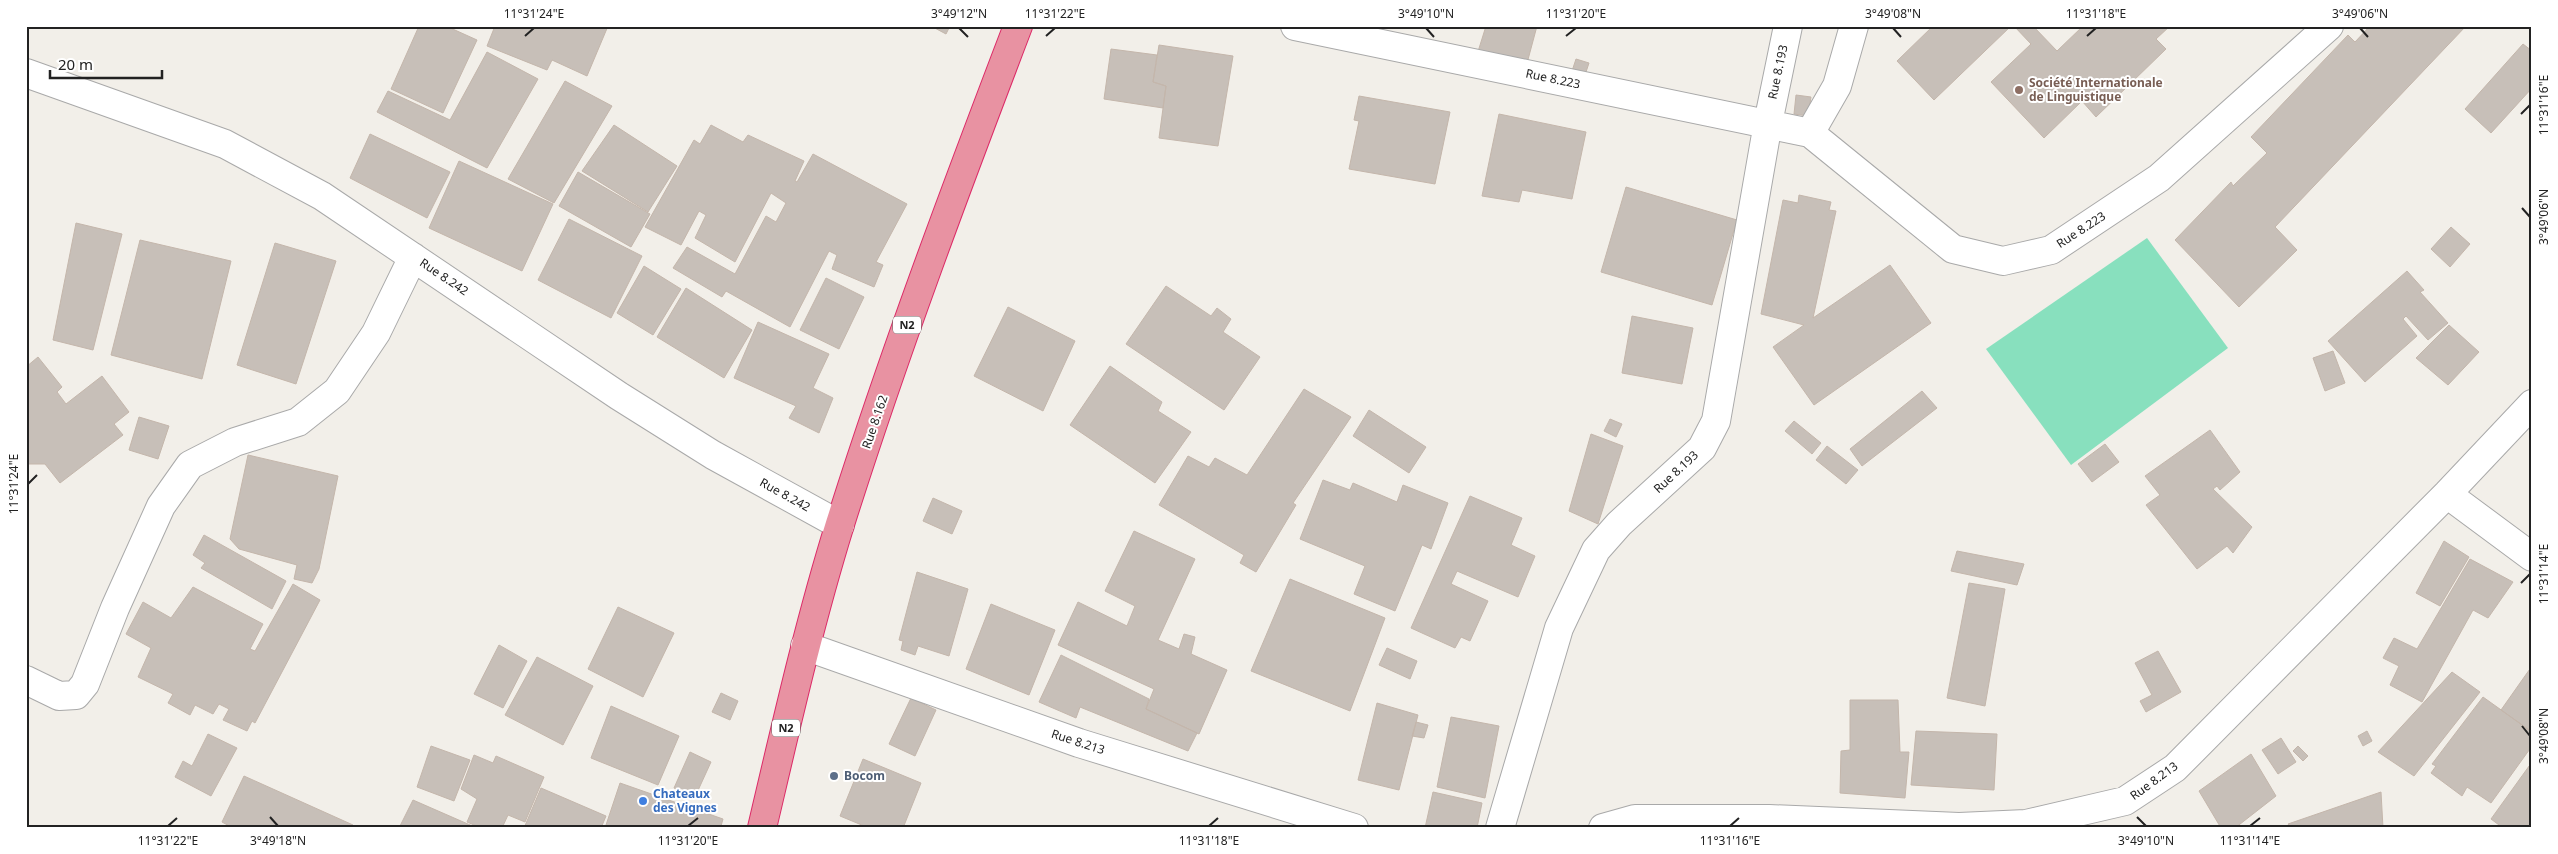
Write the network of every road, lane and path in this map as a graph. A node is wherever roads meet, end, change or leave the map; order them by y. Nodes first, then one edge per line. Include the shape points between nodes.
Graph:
1 (1018, 26) edge
2 (1296, 26) edge
3 (1788, 26) edge
4 (1854, 26) edge
5 (2329, 26) edge
6 (26, 73) edge
7 (1768, 123) junction
8 (1810, 133) junction
9 (413, 257) junction
10 (2532, 404) edge
11 (2447, 494) junction
12 (840, 525) junction
13 (2532, 556) edge
14 (806, 646) junction
15 (26, 680) edge
16 (762, 828) edge
17 (1354, 828) edge
18 (1500, 828) edge
19 (1603, 828) edge

1 - 12 highway, Rue 8.162 / N2 via 934,247
2 - 7 street, Rue 8.223
3 - 7 street, Rue 8.193
4 - 8 street via 1838,86
5 - 8 street, Rue 8.223 via 2159,178 2051,250 2003,261 1952,249
6 - 9 street, Rue 8.242 via 225,144 322,196
7 - 8 street, Rue 8.223
7 - 18 street, Rue 8.193 via 1716,422 1702,448 1619,524 1596,550 1559,628
9 - 12 street, Rue 8.242 via 713,455
9 - 15 street via 376,333 337,391 298,422 235,442 190,465 161,506 85,684 76,695 59,696
10 - 11 street, Rue 8.213
11 - 13 street
11 - 19 street, Rue 8.213 via 2175,768 2125,802 2026,824 1959,827 1769,819 1635,818
12 - 14 highway, Rue 8.162 / N2
14 - 16 highway, Rue 8.162 / N2
14 - 17 street, Rue 8.213 via 1079,743

